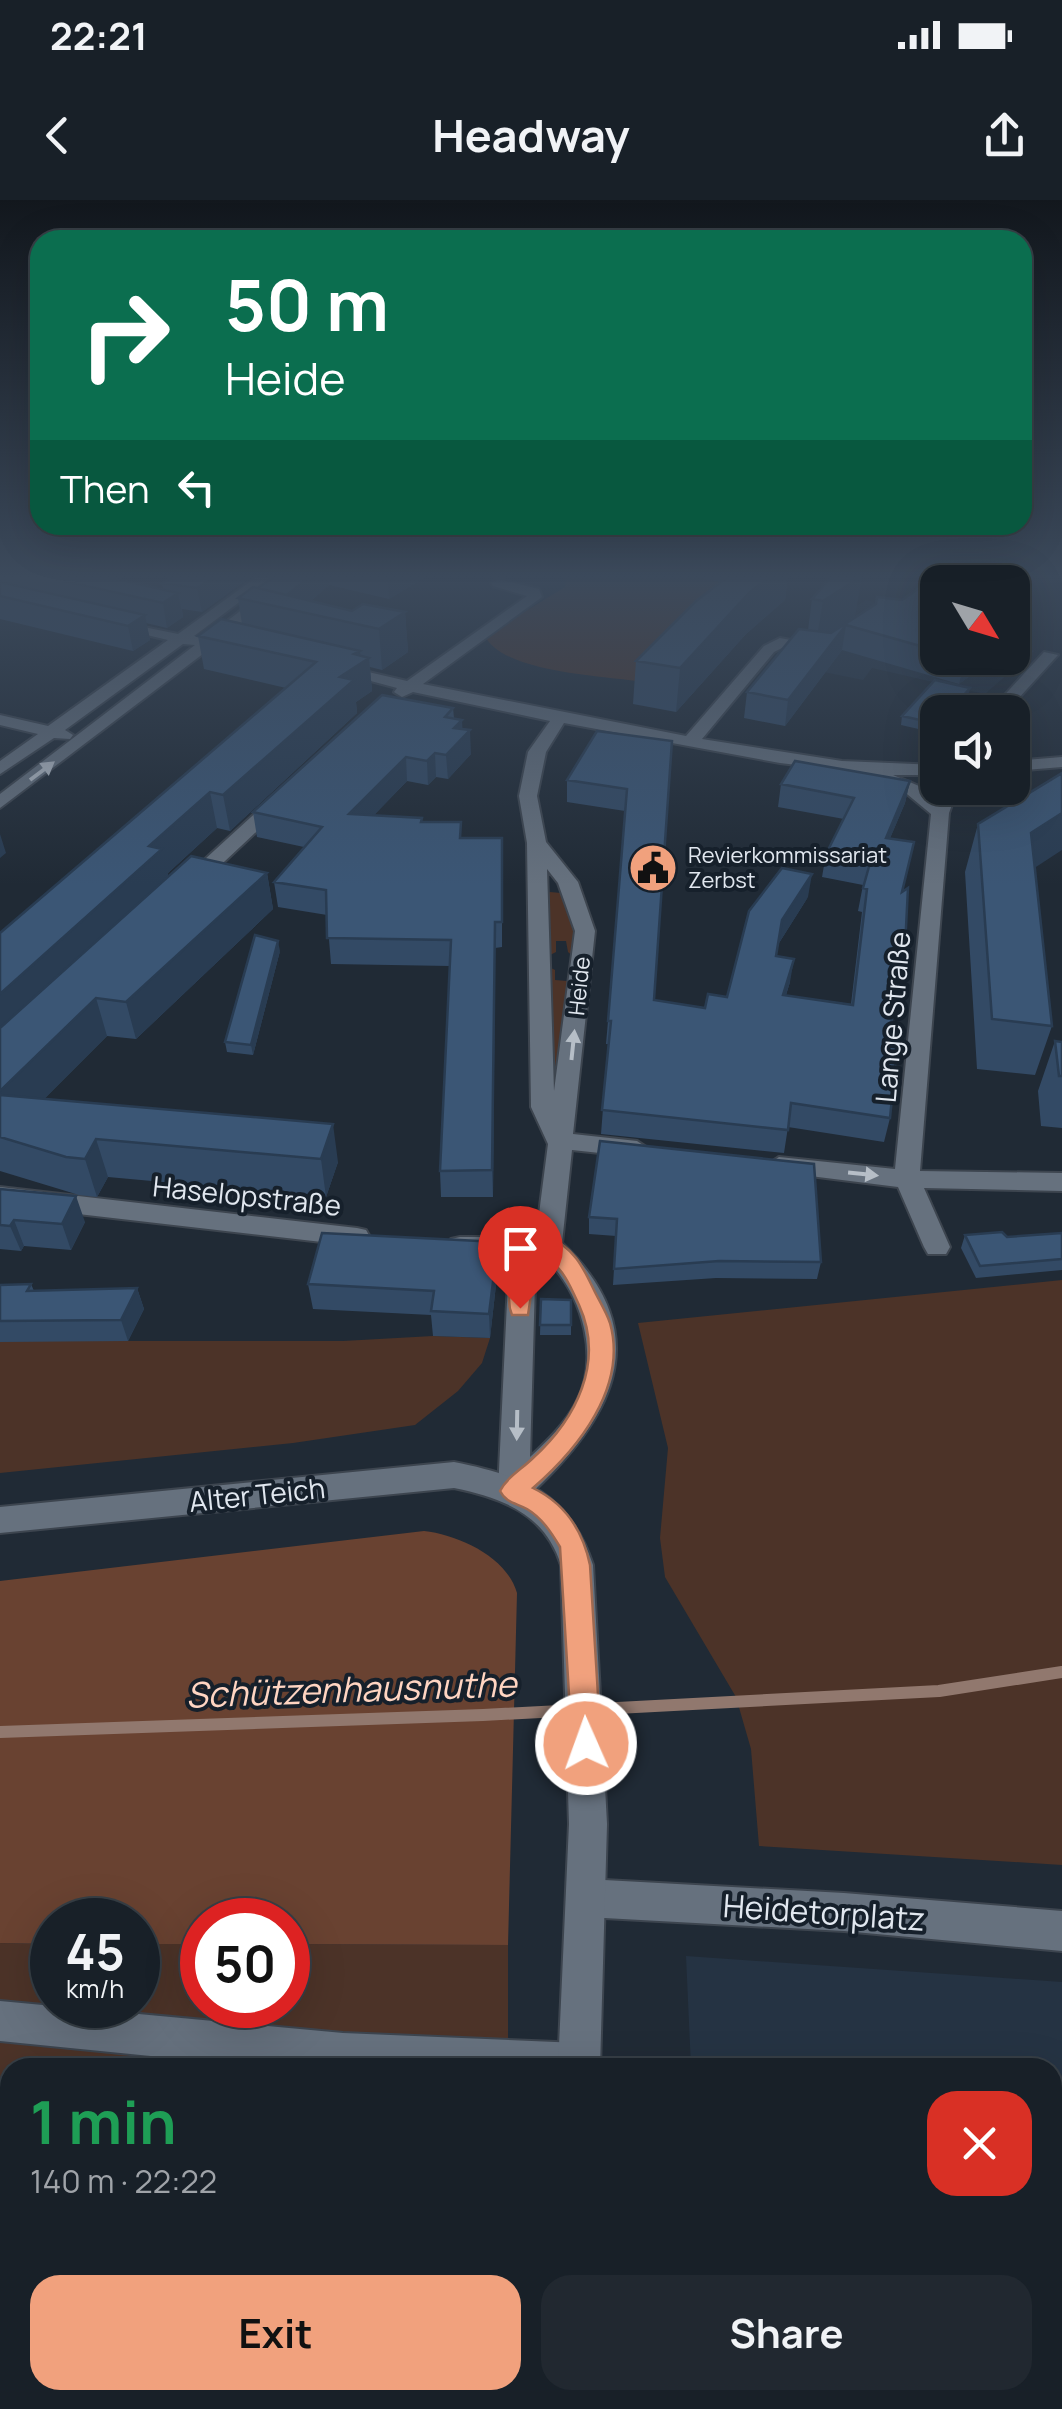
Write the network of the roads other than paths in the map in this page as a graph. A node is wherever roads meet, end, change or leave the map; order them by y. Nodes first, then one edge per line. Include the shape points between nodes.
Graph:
1 (125, 679) edge
2 (164, 679) edge
3 (376, 679) edge
4 (419, 679) edge
5 (744, 679) edge
6 (408, 687) junction
7 (384, 705) edge
8 (559, 719) junction
9 (0, 720) edge
10 (52, 732) junction
11 (85, 739) junction
12 (690, 742) junction
13 (1062, 762) edge
14 (1030, 765) edge
15 (0, 769) edge
16 (920, 771) edge
17 (870, 772) junction
18 (301, 780) edge
19 (0, 803) edge
20 (943, 805) edge
21 (940, 813) junction
22 (537, 843) junction
23 (172, 901) edge
24 (558, 1140) junction
25 (655, 1151) edge
26 (752, 1162) edge
27 (908, 1179) junction
28 (1062, 1182) edge
29 (0, 1196) edge
30 (379, 1239) edge
31 (438, 1244) edge
32 (548, 1246) junction
33 (937, 1246) dead end
34 (513, 1491) junction
35 (0, 1520) edge
36 (586, 1898) junction
37 (1062, 1931) edge
38 (0, 2021) edge
39 (421, 2058) edge
40 (578, 2058) edge

1 - 10 street
2 - 11 street
3 - 6 street
4 - 6 street
5 - 12 street
6 - 7 street
6 - 8 street
8 - 12 street
8 - 22 street, Heide via 530,773
9 - 10 street
10 - 11 street
10 - 15 street
19 -> 11 street
12 - 17 street
13 - 14 street
16 - 17 street
17 - 21 street via 913,790
18 - 23 street
20 - 21 street, Lange Straße
21 - 27 street, Lange Straße
22 - 24 street, Heide via 543,1107
24 -> 22 street, Heide via 585,931 568,882
24 - 25 street
24 - 32 street, Heide
26 -> 27 street
27 - 28 street
27 - 33 street, Lange Straße
29 - 30 street, Haselopstraße
31 - 32 street
32 -> 34 street, Heide via 522,1281
32 - 34 street via 570,1264 586,1292 599,1324 599,1368 589,1409 546,1463
34 - 35 street, Alter Teich via 454,1475
34 - 36 street, Alter Teich via 557,1520 572,1544 583,1658
36 - 37 street, Heidetorplatz
36 - 40 street, Alter Teich
38 - 39 street

